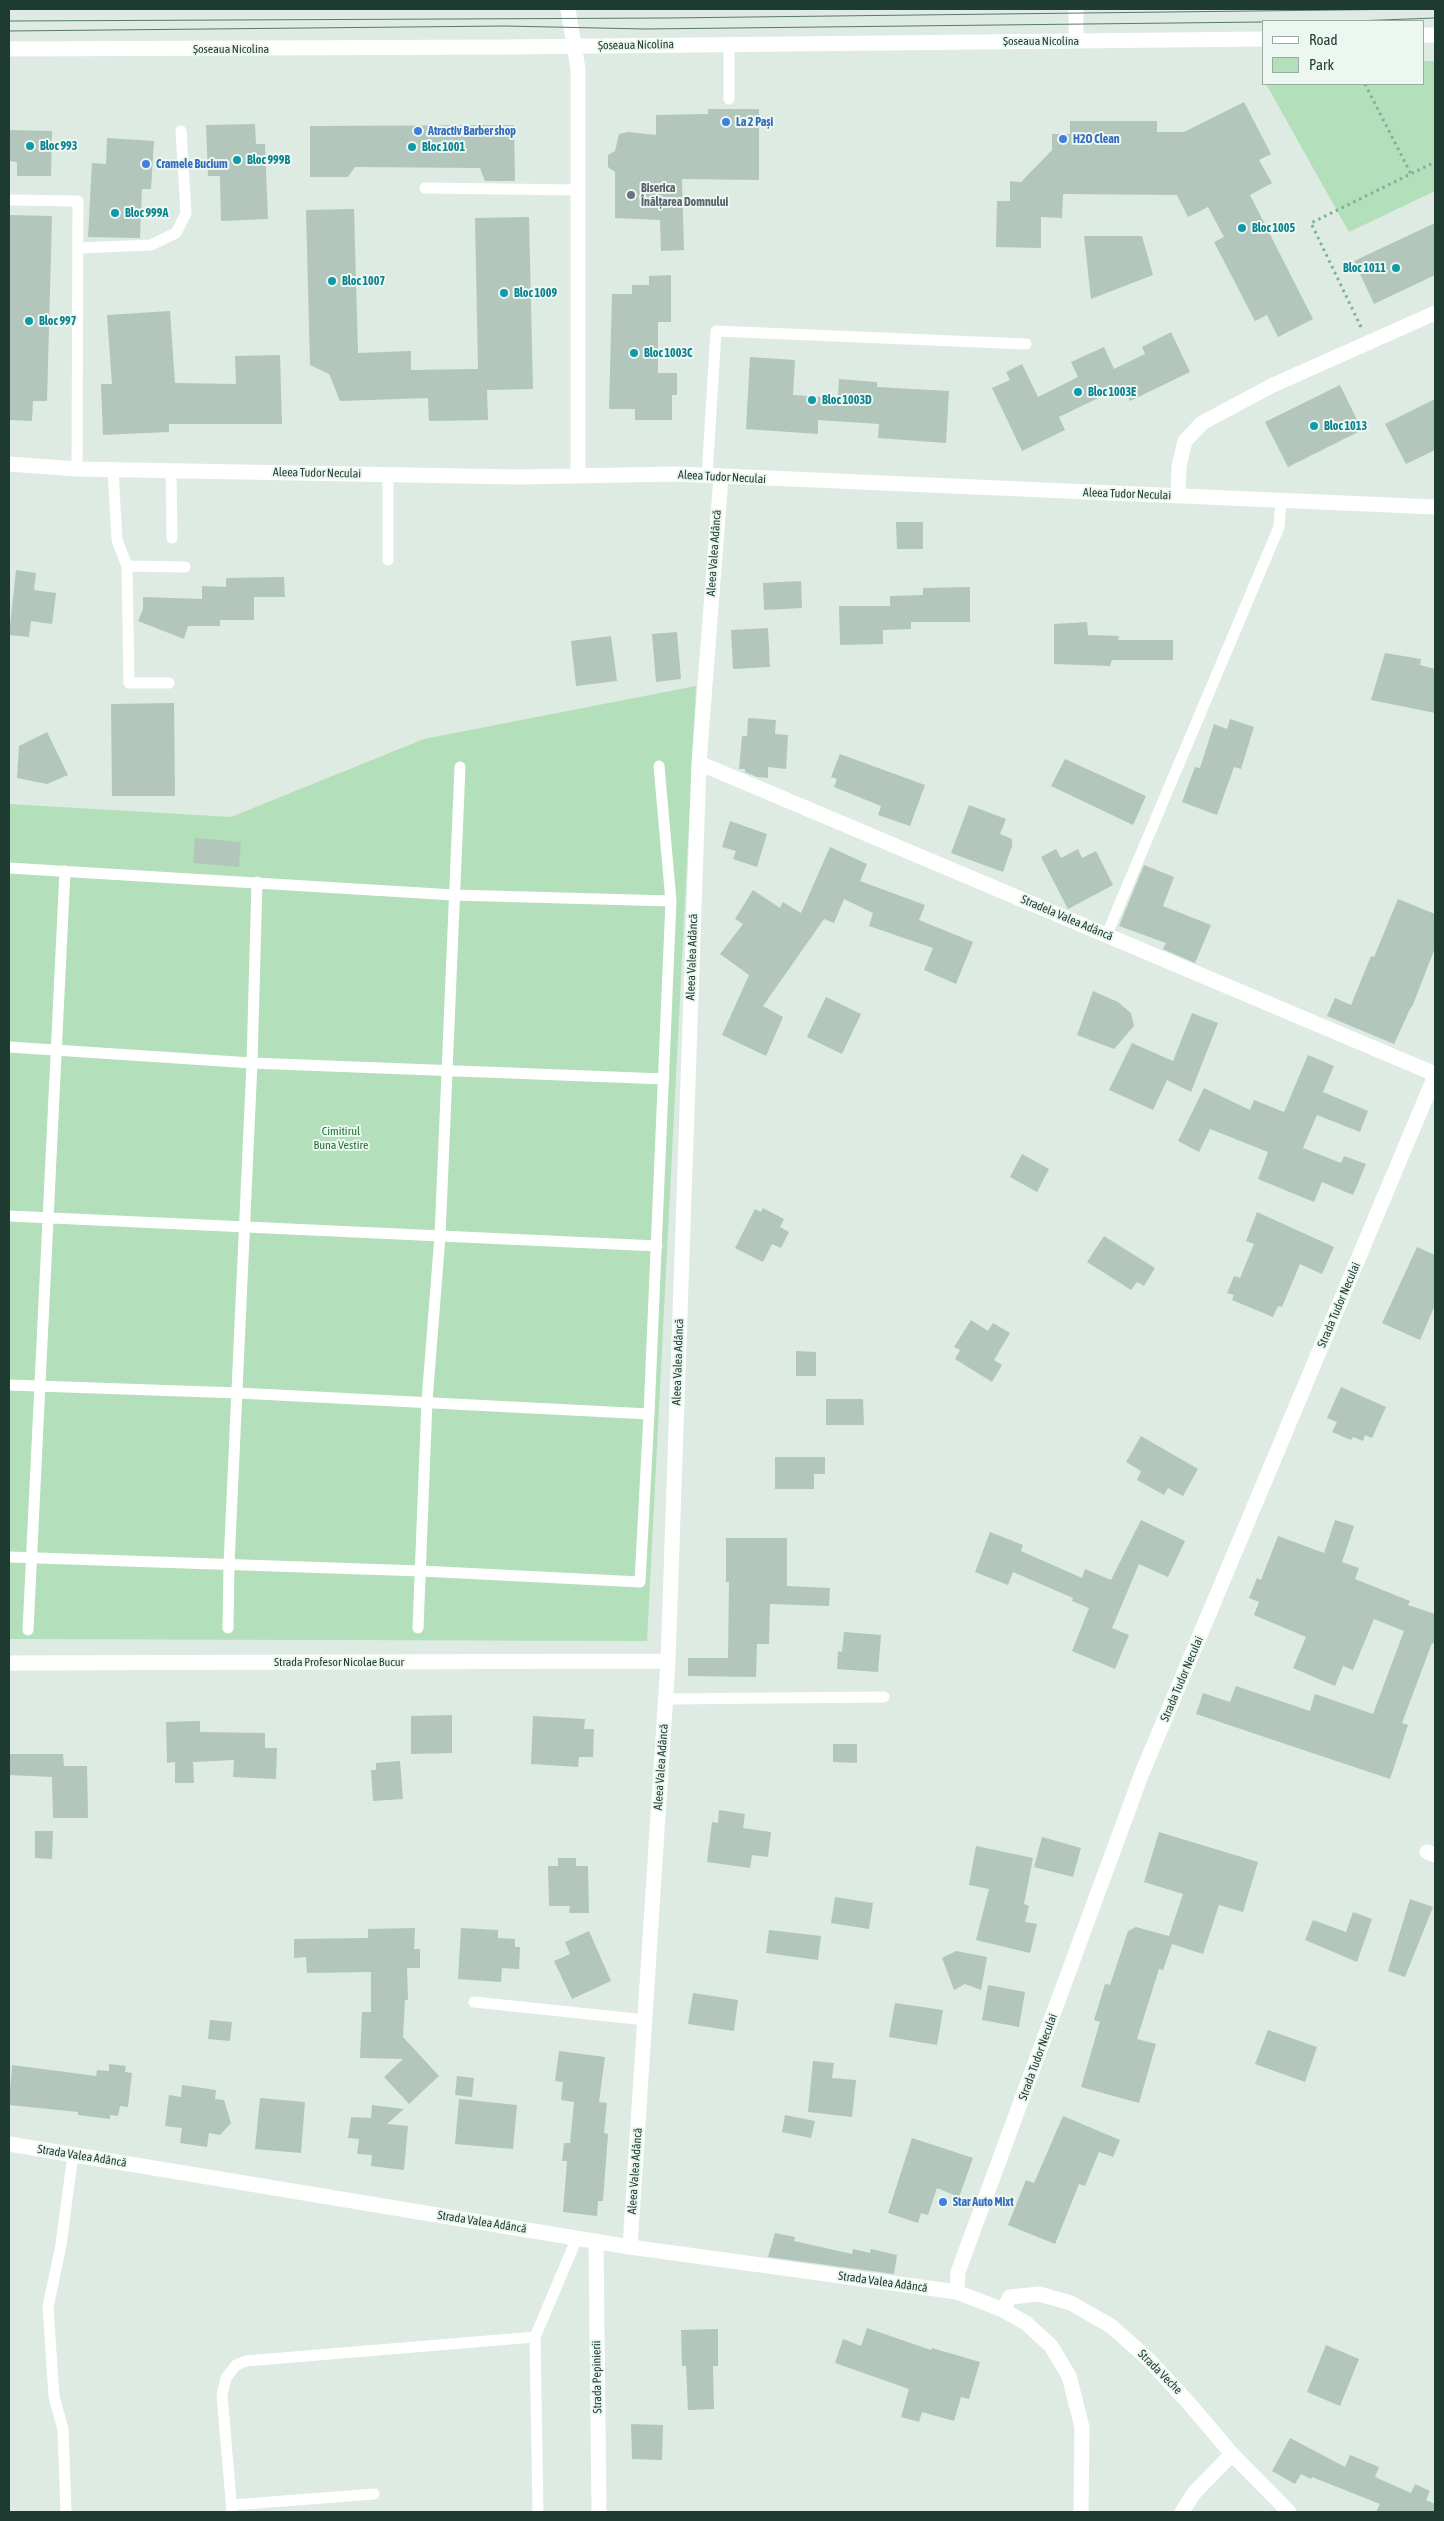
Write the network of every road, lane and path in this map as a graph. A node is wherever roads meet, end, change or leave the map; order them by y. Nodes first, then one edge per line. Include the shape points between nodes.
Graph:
1 (568, 9) edge
2 (1076, 9) edge
3 (1262, 39) edge
4 (1076, 40) junction
5 (729, 44) junction
6 (574, 46) junction
7 (9, 49) edge
8 (1366, 85) edge
9 (729, 99) dead end
10 (181, 130) dead end
11 (1435, 162) edge
12 (1411, 174) junction
13 (425, 188) dead end
14 (578, 190) junction
15 (9, 200) edge
16 (78, 248) junction
17 (1435, 313) edge
18 (1026, 344) dead end
19 (1369, 344) junction
20 (9, 464) edge
21 (78, 469) junction
22 (113, 470) junction
23 (170, 471) junction
24 (388, 474) junction
25 (578, 476) junction
26 (714, 476) junction
27 (1178, 496) junction
28 (1281, 501) junction
29 (1435, 507) edge
30 (172, 538) dead end
31 (388, 560) dead end
32 (127, 566) junction
33 (185, 567) dead end
34 (169, 683) dead end
35 (699, 763) junction
36 (659, 766) dead end
37 (460, 767) dead end
38 (9, 868) edge
39 (65, 871) junction
40 (257, 882) junction
41 (454, 895) junction
42 (671, 902) junction
43 (1107, 934) junction
44 (9, 1047) edge
45 (57, 1049) junction
46 (252, 1062) junction
47 (447, 1069) junction
48 (1435, 1075) edge
49 (664, 1079) junction
50 (9, 1216) edge
51 (46, 1218) junction
52 (245, 1226) junction
53 (440, 1236) junction
54 (657, 1246) junction
55 (9, 1384) edge
56 (40, 1386) junction
57 (238, 1392) junction
58 (427, 1402) junction
59 (649, 1414) junction
60 (9, 1557) edge
61 (31, 1558) junction
62 (229, 1564) junction
63 (421, 1570) junction
64 (228, 1628) dead end
65 (418, 1628) dead end
66 (28, 1630) dead end
67 (668, 1662) junction
68 (9, 1663) edge
69 (884, 1697) dead end
70 (666, 1699) junction
71 (474, 2002) dead end
72 (646, 2020) junction
73 (9, 2144) edge
74 (73, 2154) junction
75 (577, 2238) junction
76 (596, 2242) junction
77 (630, 2247) junction
78 (957, 2292) junction
79 (1003, 2310) junction
80 (535, 2337) junction
81 (1232, 2454) junction
82 (374, 2494) dead end
83 (232, 2509) edge
84 (66, 2512) edge
85 (538, 2512) edge
86 (599, 2512) edge
87 (1081, 2512) edge
88 (1182, 2512) edge
89 (1289, 2512) edge

1 - 6 street
2 - 4 street
3 - 4 street, Șoseaua Nicolina
4 - 5 street, Șoseaua Nicolina
5 - 6 street, Șoseaua Nicolina
5 - 9 lane
6 - 7 street, Șoseaua Nicolina
6 - 14 street via 578,69
8 - 12 path
10 - 16 lane via 186,213 176,232 152,245
11 - 12 path
12 - 19 path via 1311,223
13 - 14 lane
14 - 25 street
15 - 16 lane via 78,201
16 - 21 lane
17 - 19 street
18 - 26 lane via 716,331
19 - 27 street via 1271,386 1202,423 1184,441
20 - 21 street, Aleea Tudor Neculai
21 - 22 street, Aleea Tudor Neculai
22 - 23 street, Aleea Tudor Neculai
22 - 32 lane via 117,540
23 - 24 street, Aleea Tudor Neculai
23 - 30 lane
24 - 25 street, Aleea Tudor Neculai
24 - 31 lane
25 - 26 street, Aleea Tudor Neculai
26 - 27 street, Aleea Tudor Neculai
26 - 35 street, Aleea Valea Adâncă
27 - 28 street, Aleea Tudor Neculai
28 - 29 street, Aleea Tudor Neculai
28 - 43 lane via 1280,527
32 - 33 lane
32 - 34 lane via 129,683
35 - 43 street, Stradela Valea Adâncă
35 - 67 street, Aleea Valea Adâncă
36 - 42 lane
37 - 41 lane
38 - 39 lane
39 - 40 lane
39 - 45 lane
40 - 41 lane
40 - 46 lane
41 - 42 lane
41 - 47 lane
42 - 49 lane
43 - 48 street, Stradela Valea Adâncă
44 - 45 lane
45 - 46 lane
45 - 51 lane
46 - 47 lane
46 - 52 lane
47 - 49 lane
47 - 53 lane
48 - 78 street, Strada Tudor Neculai via 1142,1773 958,2272
49 - 54 lane
50 - 51 lane
51 - 52 lane
51 - 56 lane
52 - 53 lane
52 - 57 lane
53 - 54 lane
53 - 58 lane
54 - 59 lane
55 - 56 lane
56 - 57 lane
56 - 61 lane
57 - 58 lane
57 - 62 lane
58 - 59 lane
58 - 63 lane
59 - 63 lane via 640,1582
60 - 61 lane
61 - 62 lane
61 - 66 lane
62 - 63 lane
62 - 64 lane
63 - 65 lane
67 - 68 street, Strada Profesor Nicolae Bucur
67 - 70 street, Aleea Valea Adâncă
69 - 70 lane
70 - 72 street, Aleea Valea Adâncă
71 - 72 lane
72 - 77 street, Aleea Valea Adâncă
73 - 74 street, Strada Valea Adâncă
74 - 75 street, Strada Valea Adâncă
74 - 84 lane via 61,2245 48,2308 54,2397 63,2429
75 - 76 street, Strada Valea Adâncă
75 - 80 lane
76 - 77 street, Strada Valea Adâncă
76 - 86 street, Strada Pepinierii
77 - 78 street, Strada Valea Adâncă
78 - 79 street
79 - 81 street, Strada Veche via 1010,2297 1039,2294 1071,2303 1111,2326 1188,2400
79 - 87 street via 1026,2323 1052,2346 1068,2376 1082,2427
80 - 83 lane via 246,2361 236,2365 226,2378 222,2395
80 - 85 lane
81 - 88 street via 1194,2493
81 - 89 street, Strada Veche
82 - 83 lane

